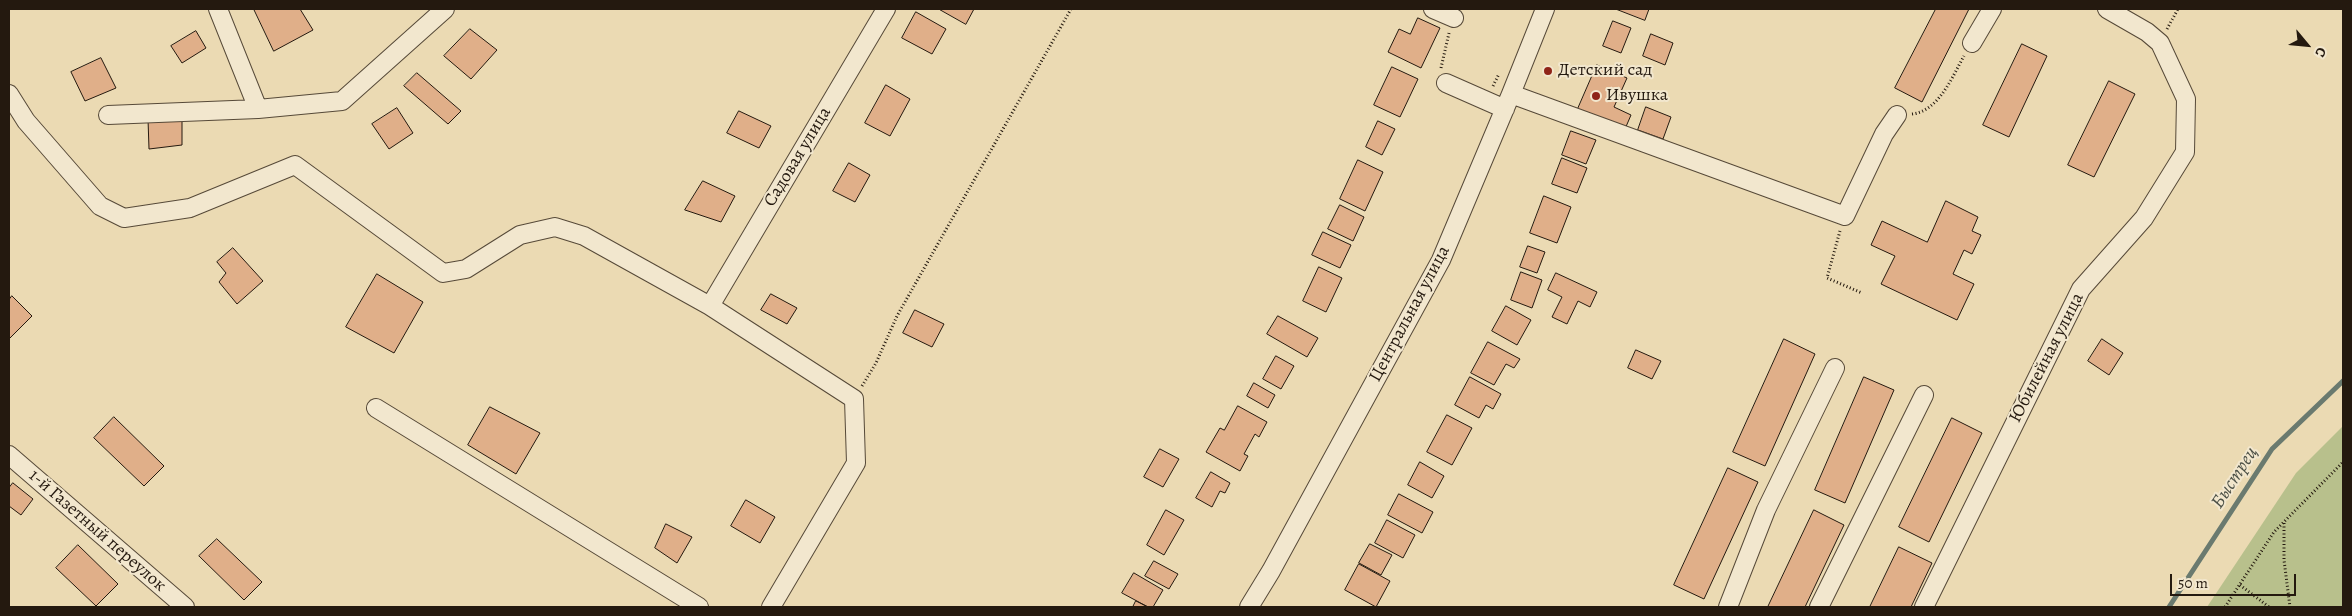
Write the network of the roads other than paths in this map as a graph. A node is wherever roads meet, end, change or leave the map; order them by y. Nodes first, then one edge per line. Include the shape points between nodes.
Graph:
1 (218, 9) edge
2 (445, 9) edge
3 (886, 9) edge
4 (1433, 9) edge
5 (1545, 9) edge
6 (1992, 9) edge
7 (2107, 9) edge
8 (1454, 18) road end
9 (1972, 43) road end
10 (1443, 77) road end
11 (9, 94) edge
12 (1508, 101) junction
13 (258, 108) junction
14 (108, 114) dead end
15 (1897, 116) road end
16 (710, 306) junction
17 (1835, 368) dead end
18 (1924, 395) dead end
19 (376, 408) dead end
20 (9, 455) edge
21 (184, 607) edge
22 (699, 607) edge
23 (770, 607) edge
24 (1249, 607) edge
25 (1728, 607) edge
26 (1818, 607) edge
27 (1924, 607) edge

1 - 13 street
2 - 13 street via 342,101
3 - 16 street, Садовая улица
4 - 8 street
5 - 12 street, Центральная улица
6 - 9 street
7 - 27 street, Юбилейная улица via 2160,43 2186,99 2185,152 2144,218 2081,289
10 - 12 street
11 - 16 street via 26,121 100,206 124,218 190,208 295,165 443,273 466,269 520,235 555,228 584,236
12 - 15 street via 1845,216 1884,134
12 - 24 street, Центральная улица via 1441,260
13 - 14 street
16 - 23 street via 854,399 856,463
17 - 25 street via 1766,510
18 - 26 street
19 - 22 street
20 - 21 street, 1-й Газетный переулок

